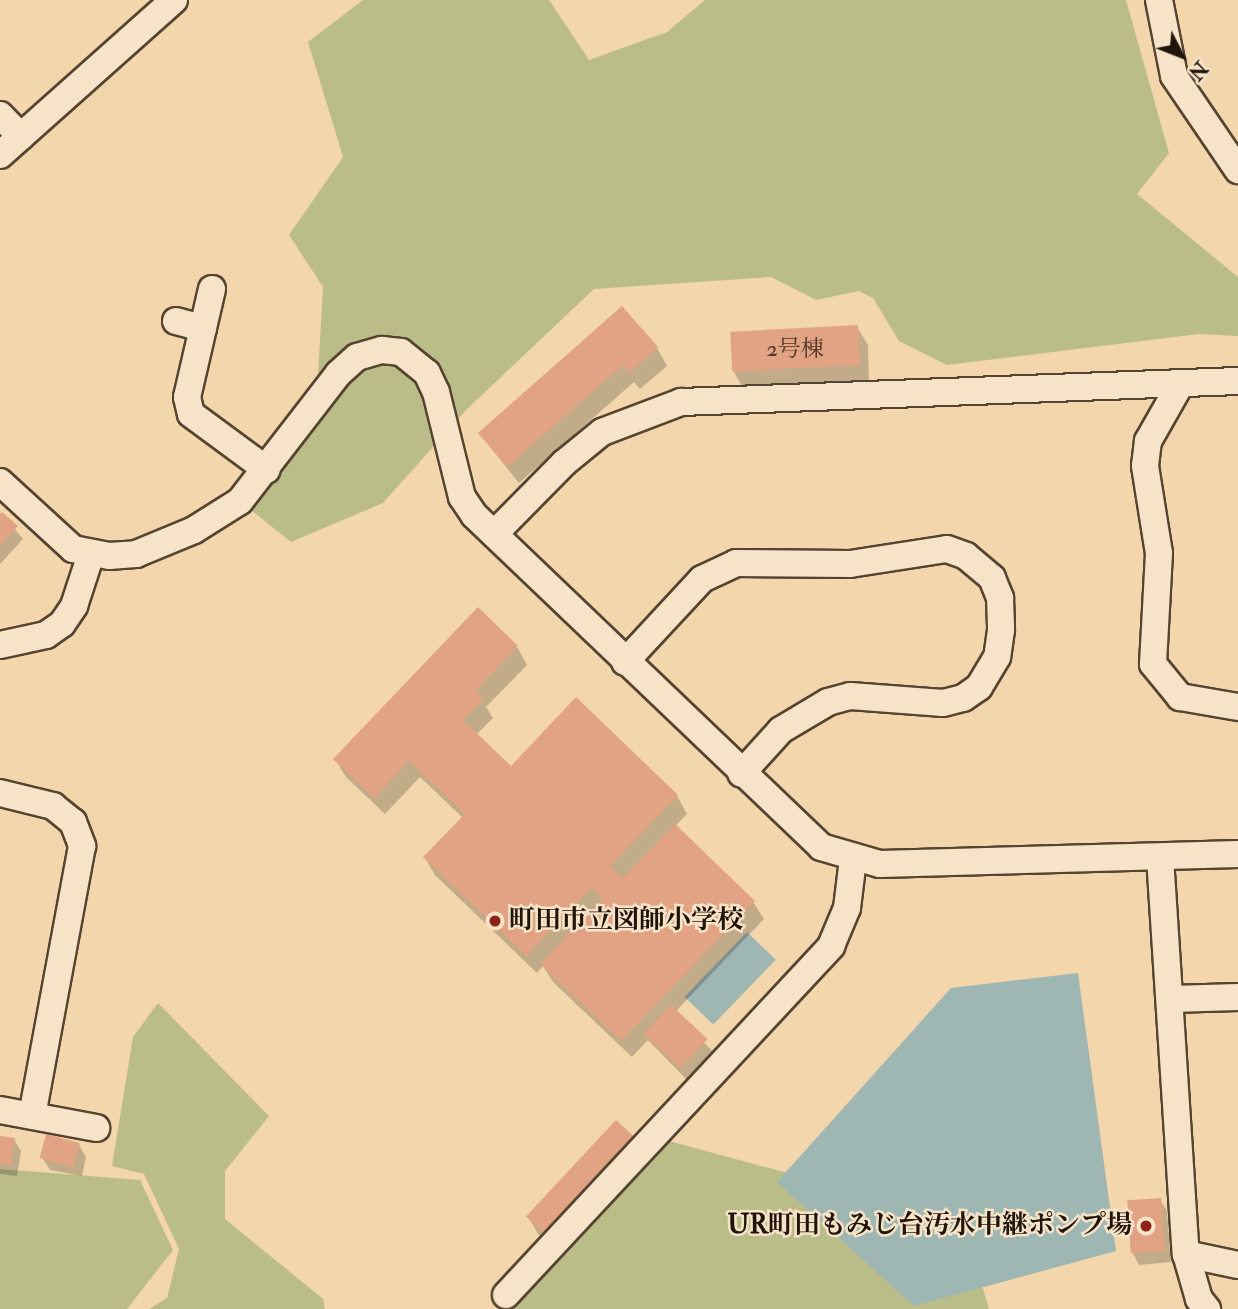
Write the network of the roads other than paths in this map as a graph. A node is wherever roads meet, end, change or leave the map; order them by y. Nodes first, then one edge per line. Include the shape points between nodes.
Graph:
1 (174, 0) edge
2 (1159, 0) edge
3 (0, 115) edge
4 (21, 137) junction
5 (0, 155) edge
6 (1238, 170) edge
7 (212, 289) dead end
8 (176, 321) dead end
9 (203, 328) junction
10 (1238, 381) edge
11 (1181, 383) junction
12 (267, 470) junction
13 (0, 482) edge
14 (494, 534) junction
15 (91, 554) junction
16 (0, 645) edge
17 (625, 662) junction
18 (1238, 707) edge
19 (741, 774) junction
20 (0, 793) edge
21 (1238, 854) edge
22 (1160, 857) junction
23 (853, 859) junction
24 (1238, 996) edge
25 (1171, 999) junction
26 (0, 1110) edge
27 (32, 1115) junction
28 (96, 1128) dead end
29 (1186, 1254) junction
30 (1238, 1265) edge
31 (506, 1295) dead end
32 (1207, 1309) edge

1 - 4 street
2 - 6 street via 1174,76
3 - 4 street
4 - 5 street
7 - 9 street
8 - 9 street
9 - 12 street via 187,397 191,414
10 - 11 street
11 - 14 street via 681,402 602,432 564,463
11 - 18 street via 1149,441 1145,466 1159,553 1153,664 1180,697
12 - 14 street via 338,374 357,357 401,352 427,373 462,497
12 - 15 street via 240,501 194,530 135,554
13 - 15 street via 52,533 73,549
14 - 17 street
15 - 16 street via 74,606 62,624 47,635
17 - 19 street
17 - 19 street via 702,579 736,563 850,564 947,549 966,555 992,578 1000,598 998,657 979,687 963,698 943,703 850,696 828,702 781,730
19 - 23 street via 807,838
20 - 27 street via 53,806 73,822 82,846
21 - 22 street
22 - 23 street via 945,864
22 - 25 street
23 - 31 street via 847,908 831,946
24 - 25 street
25 - 29 street
26 - 27 street
27 - 28 street
29 - 30 street
29 - 32 street via 1199,1299

